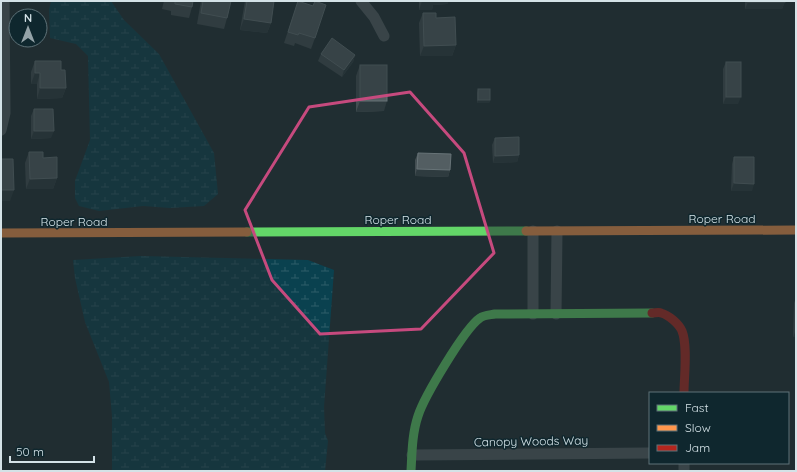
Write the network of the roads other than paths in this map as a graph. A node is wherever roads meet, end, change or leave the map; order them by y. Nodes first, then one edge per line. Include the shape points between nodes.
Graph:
1 (4, 1) edge
2 (361, 1) edge
3 (384, 36) dead end
4 (1, 130) edge
5 (557, 230) junction
6 (796, 230) edge
7 (533, 231) junction
8 (1, 233) edge
9 (533, 314) junction
10 (556, 314) junction
11 (684, 392) edge
12 (649, 453) edge
13 (412, 455) junction
14 (411, 471) edge

1 - 4 street via 5,113
2 - 3 street via 374,17
5 - 6 street, Roper Road
5 - 7 street, Roper Road
5 - 10 street
7 - 8 street, Roper Road
7 - 9 street
9 - 10 street
9 - 13 street via 495,314 480,318 464,337 418,416
10 - 11 street via 661,313 674,320 682,331
12 - 13 street, Canopy Woods Way
13 - 14 street

